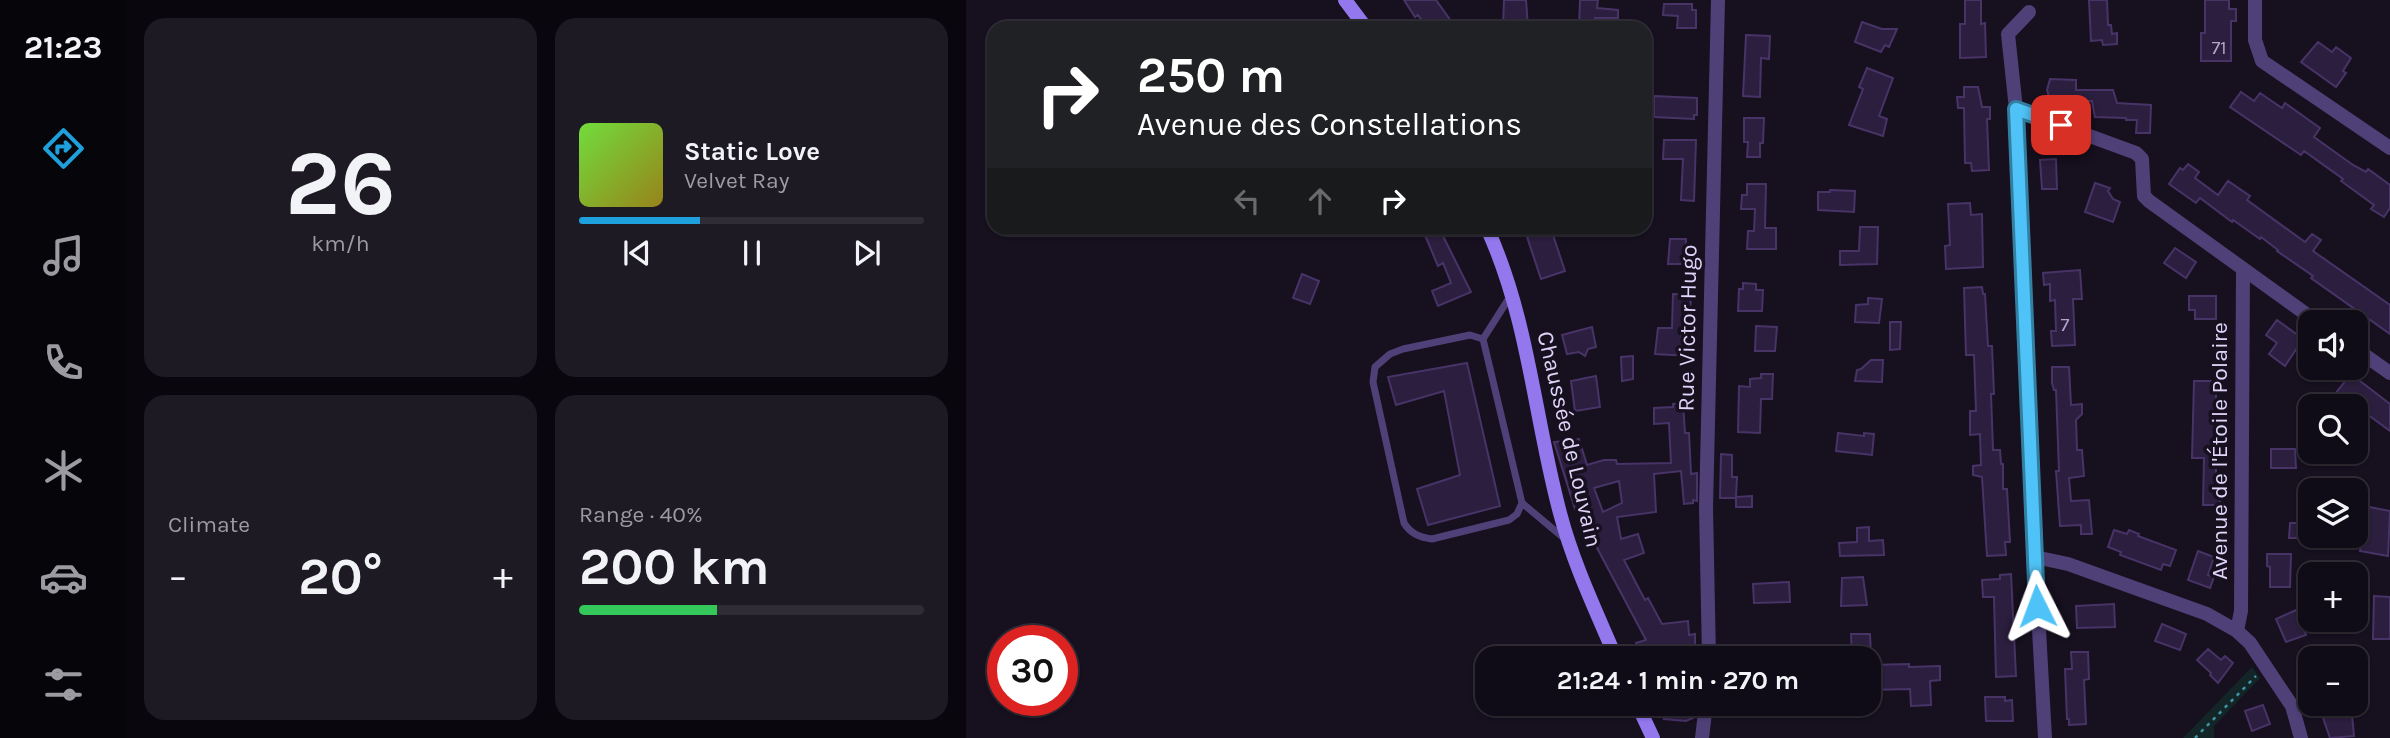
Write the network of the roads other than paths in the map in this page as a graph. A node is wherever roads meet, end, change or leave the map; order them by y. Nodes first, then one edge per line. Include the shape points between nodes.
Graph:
1 (1345, 0) edge
2 (1718, 0) edge
3 (2255, 0) edge
4 (2029, 12) dead end
5 (1361, 21) edge
6 (2016, 109) junction
7 (2390, 148) edge
8 (1490, 235) edge
9 (2243, 271) junction
10 (1511, 295) junction
11 (2300, 310) edge
12 (1483, 339) junction
13 (2368, 357) edge
14 (2390, 373) edge
15 (1522, 503) junction
16 (1570, 543) junction
17 (2035, 557) junction
18 (2237, 631) junction
19 (1611, 646) edge
20 (1709, 646) edge
21 (1643, 716) edge
22 (1705, 716) edge
23 (2042, 734) edge
24 (1653, 738) edge
25 (1702, 738) edge
26 (2301, 738) edge

1 - 5 main road
2 - 20 street, Rue Victor Hugo via 1706,507
3 - 7 street via 2255,40 2262,61
4 - 6 street via 2008,34
6 - 9 street via 2136,153 2142,159 2144,196
6 - 17 street
8 - 10 main road, Chaussée de Louvain
9 - 11 street
9 - 18 street, Avenue de l'Étoile Polaire via 2241,611
10 - 12 lane
10 - 16 main road, Chaussée de Louvain
12 - 15 lane
12 - 15 lane via 1470,335 1403,349 1375,367 1373,382 1404,523 1413,534 1432,539 1508,520
13 - 14 street
15 - 16 lane
16 - 19 main road, Chaussée de Louvain
17 - 18 street via 2068,564 2207,614
17 - 23 street
18 - 26 street via 2250,642 2292,706
21 - 24 main road
22 - 25 street

